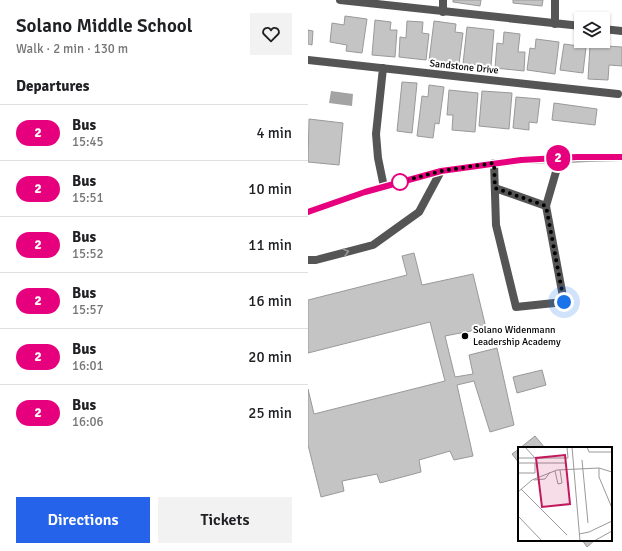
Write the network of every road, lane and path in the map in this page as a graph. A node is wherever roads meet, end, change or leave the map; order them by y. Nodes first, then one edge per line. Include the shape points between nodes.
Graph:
1 (340, 0) edge
2 (443, 0) edge
3 (555, 0) edge
4 (443, 12) junction
5 (555, 24) junction
6 (574, 25) edge
7 (610, 30) edge
8 (622, 31) edge
9 (308, 60) edge
10 (383, 68) junction
11 (618, 94) dead end
12 (622, 157) edge
13 (560, 158) junction
14 (494, 163) junction
15 (441, 171) junction
16 (384, 187) junction
17 (495, 188) junction
18 (546, 206) junction
19 (308, 212) edge
20 (308, 260) edge

1 - 4 street
2 - 4 street
3 - 5 street
4 - 5 street
5 - 6 street
7 - 8 street
9 - 10 street, Sandstone Drive
10 - 11 street, Sandstone Drive
10 - 16 street via 376,134
12 - 13 street
13 - 14 street
13 - 18 street
14 - 15 street
14 - 17 street
15 - 16 street
20 -> 15 street via 373,245 419,212
16 - 19 street
17 - 18 street
17 - 18 street via 496,225 516,307 564,302

